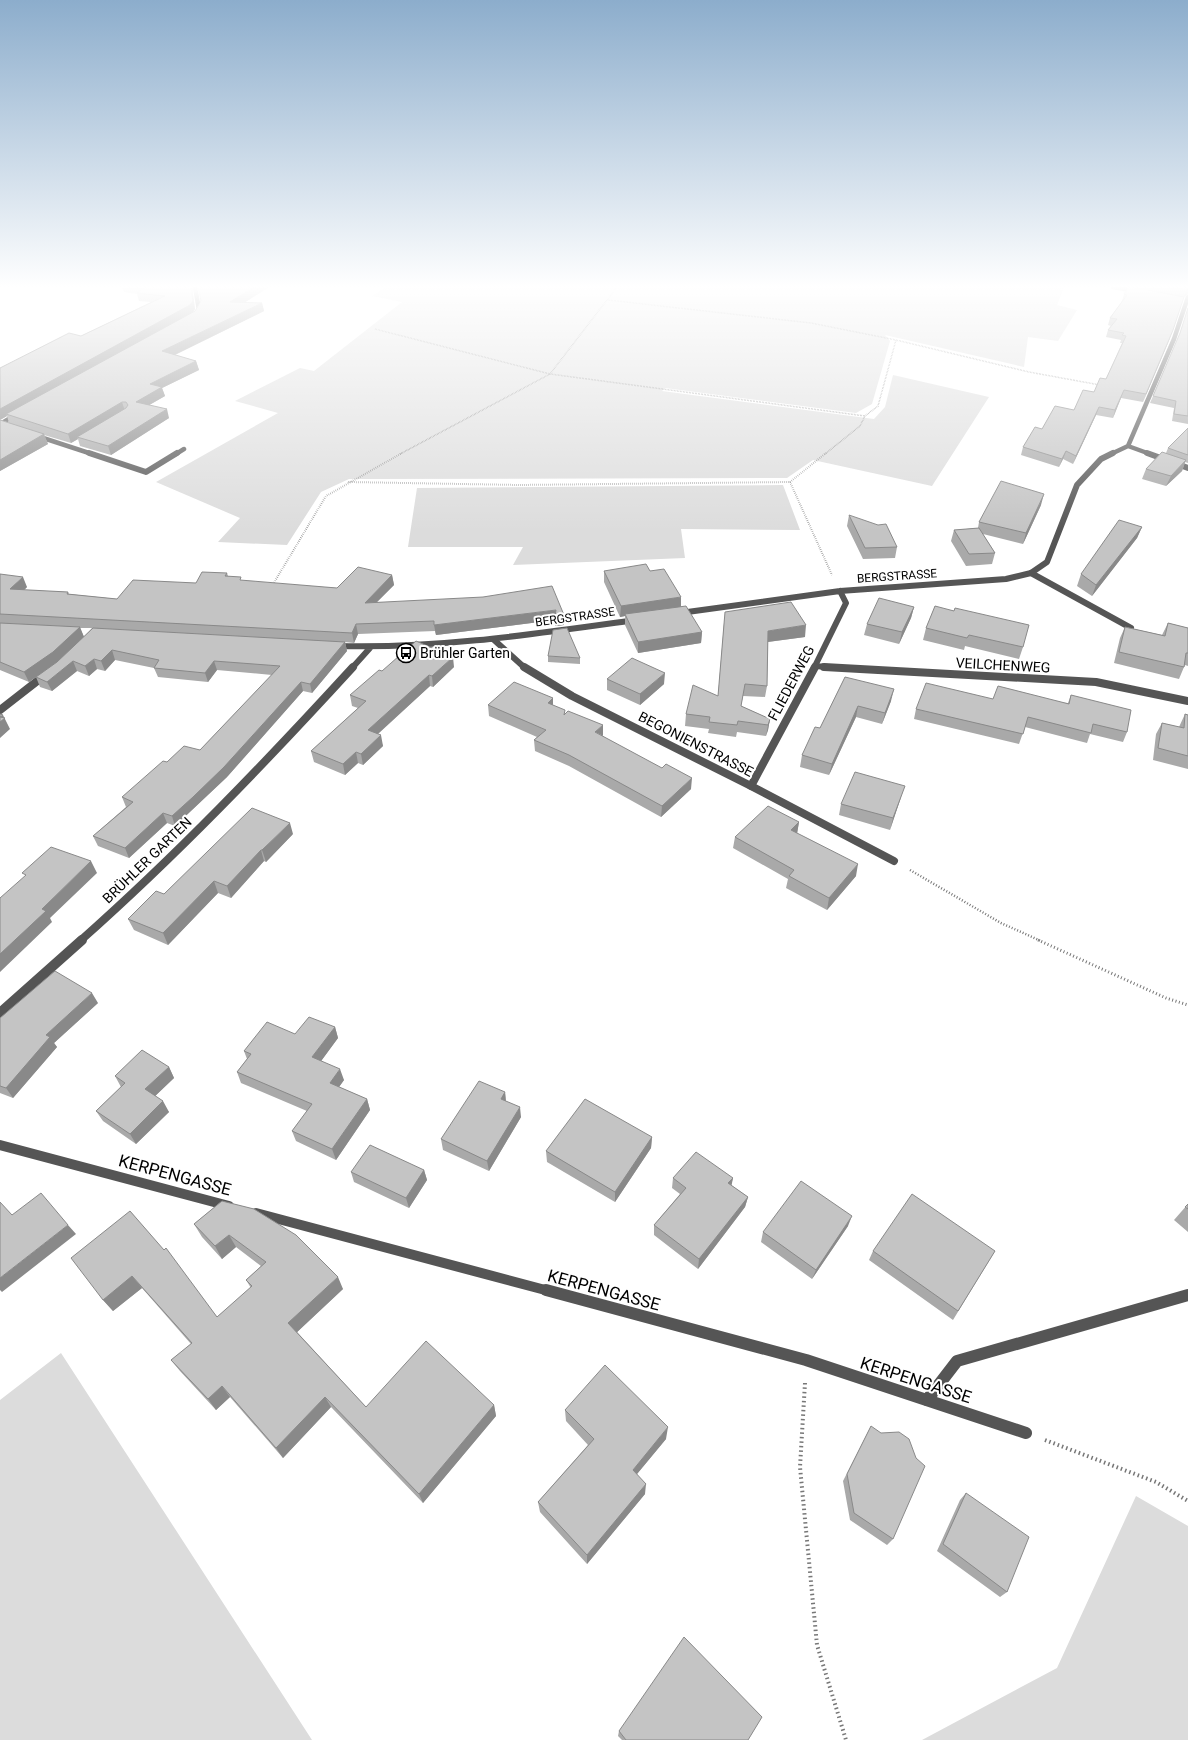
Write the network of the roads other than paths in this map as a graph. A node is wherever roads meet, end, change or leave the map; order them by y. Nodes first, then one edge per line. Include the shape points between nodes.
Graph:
1 (1161, 368) edge
2 (21, 412) edge
3 (0, 424) edge
4 (7, 426) edge
5 (29, 433) edge
6 (78, 444) edge
7 (1128, 446) junction
8 (72, 447) junction
9 (184, 449) dead end
10 (1188, 468) edge
11 (1031, 573) junction
12 (840, 591) junction
13 (674, 614) edge
14 (643, 619) edge
15 (1131, 628) edge
16 (493, 639) junction
17 (331, 646) edge
18 (370, 648) junction
19 (815, 666) junction
20 (54, 669) edge
21 (1188, 701) edge
22 (0, 710) edge
23 (751, 786) junction
24 (894, 861) road end
25 (0, 1014) edge
26 (0, 1145) edge
27 (1188, 1295) edge
28 (927, 1400) junction
29 (1026, 1433) road end

1 - 7 street
2 - 3 street
3 - 4 street
5 - 8 street
6 - 8 street
7 - 10 street
7 - 11 street, BERGSTRASSE via 1101,459 1077,485 1047,562
8 - 9 street via 146,472
11 - 12 street, BERGSTRASSE via 1006,579
11 - 15 street
12 - 13 street, BERGSTRASSE
12 - 19 street, FLIEDERWEG via 846,603
14 - 16 street, BERGSTRASSE
16 - 18 street, BERGSTRASSE
16 - 23 street, BEGONIENSTRASSE via 521,665 572,696
17 - 18 street, BERGSTRASSE
18 - 25 street, BRÜHLER GARTEN via 271,757 124,902
19 - 21 street, VEILCHENWEG via 1096,682
19 - 23 street, FLIEDERWEG
20 - 22 street
23 - 24 street, BEGONIENSTRASSE
26 - 28 street, KERPENGASSE via 806,1360
27 - 28 street via 958,1361
28 - 29 street, KERPENGASSE

